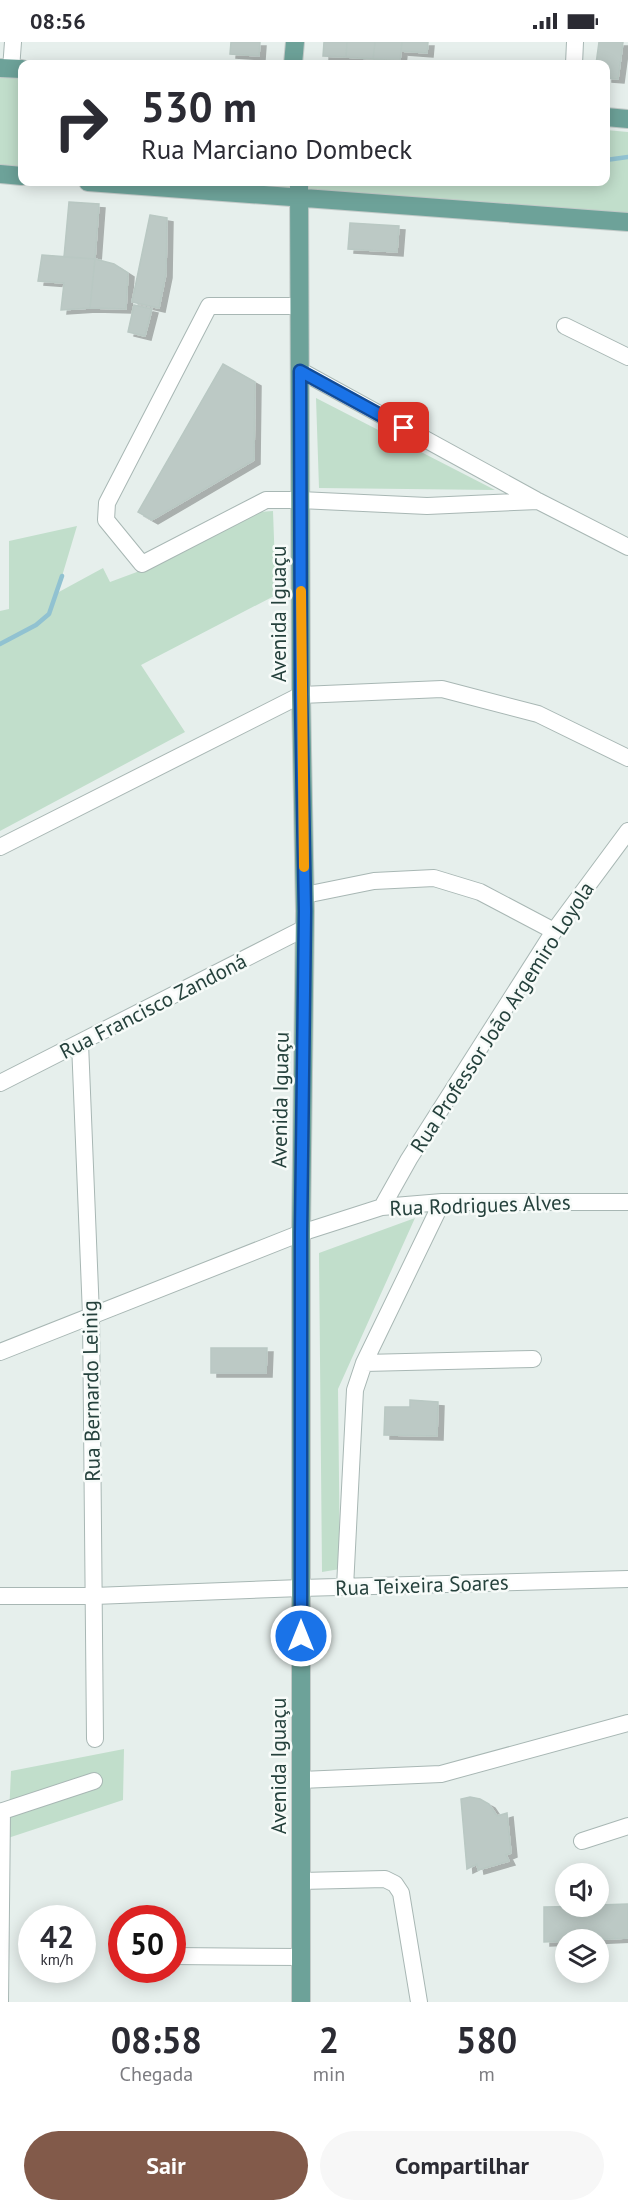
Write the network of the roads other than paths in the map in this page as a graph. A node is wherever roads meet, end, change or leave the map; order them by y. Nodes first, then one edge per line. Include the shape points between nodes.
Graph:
1 (13, 42) edge
2 (295, 42) edge
3 (575, 42) edge
4 (293, 60) edge
5 (574, 60) edge
6 (11, 69) edge
7 (610, 117) edge
8 (628, 119) edge
9 (0, 174) edge
10 (18, 176) edge
11 (202, 186) edge
12 (259, 188) edge
13 (300, 190) edge
14 (628, 222) edge
15 (300, 306) junction
16 (565, 326) dead end
17 (628, 357) edge
18 (300, 371) junction
19 (300, 500) junction
20 (538, 501) junction
21 (628, 547) edge
22 (301, 695) junction
23 (628, 758) edge
24 (628, 831) edge
25 (0, 847) edge
26 (305, 895) junction
27 (305, 928) junction
28 (554, 931) junction
29 (80, 1043) junction
30 (0, 1083) edge
31 (442, 1202) junction
32 (628, 1202) edge
33 (382, 1206) junction
34 (301, 1233) junction
35 (91, 1315) junction
36 (0, 1352) edge
37 (533, 1359) dead end
38 (364, 1363) junction
39 (628, 1579) edge
40 (345, 1587) junction
41 (301, 1588) junction
42 (0, 1596) edge
43 (94, 1596) junction
44 (628, 1724) edge
45 (95, 1739) dead end
46 (301, 1780) junction
47 (94, 1781) dead end
48 (1, 1812) edge
49 (628, 1826) edge
50 (582, 1841) dead end
51 (301, 1881) junction
52 (186, 1956) edge
53 (301, 1957) junction
54 (0, 2002) edge
55 (301, 2002) edge
56 (419, 2002) edge

1 - 6 street
2 - 4 main road
3 - 5 street
7 - 8 main road
9 - 10 main road
11 - 12 main road
12 - 13 main road
13 - 14 main road
13 - 15 main road, Avenida Iguaçu
15 - 18 main road, Avenida Iguaçu
15 - 19 street via 209,306 107,502 106,520 141,564 266,500
16 - 17 street
18 - 19 main road, Avenida Iguaçu
18 - 20 street
19 - 20 street via 427,506
19 - 22 main road, Avenida Iguaçu
20 - 21 street
22 - 23 street via 442,689 538,714
22 - 25 street
22 - 26 main road, Avenida Iguaçu
24 - 28 street, Rua Professor João Argemiro Loyola
26 - 27 main road, Avenida Iguaçu
26 - 28 street via 374,881 434,878 480,892
27 - 29 street, Rua Francisco Zandoná
27 - 34 main road, Avenida Iguaçu
28 - 33 street, Rua Professor João Argemiro Loyola
29 - 30 street, Rua Francisco Zandoná
29 - 35 street, Rua Bernardo Leinig
31 - 32 street, Rua Rodrigues Alves
31 - 33 street, Rua Rodrigues Alves
31 - 38 street
33 - 34 street, Rua Rodrigues Alves
34 - 35 street, Rua Rodrigues Alves
34 - 41 main road, Avenida Iguaçu
35 - 36 street, Rua Rodrigues Alves
35 - 43 street, Rua Bernardo Leinig
37 - 38 street
38 - 40 street via 355,1390
39 - 40 street, Rua Teixeira Soares
40 - 41 street, Rua Teixeira Soares
41 - 43 street, Rua Teixeira Soares
41 - 46 main road, Avenida Iguaçu
42 - 43 street, Rua Teixeira Soares
43 - 45 street, Rua Bernardo Leinig
44 - 46 street via 441,1774
46 - 51 main road, Avenida Iguaçu
47 - 48 street
48 - 54 street
49 - 50 street
51 - 53 main road, Avenida Iguaçu
51 - 56 street via 385,1879 395,1884 401,1893
52 - 53 street
53 - 55 main road, Avenida Iguaçu

